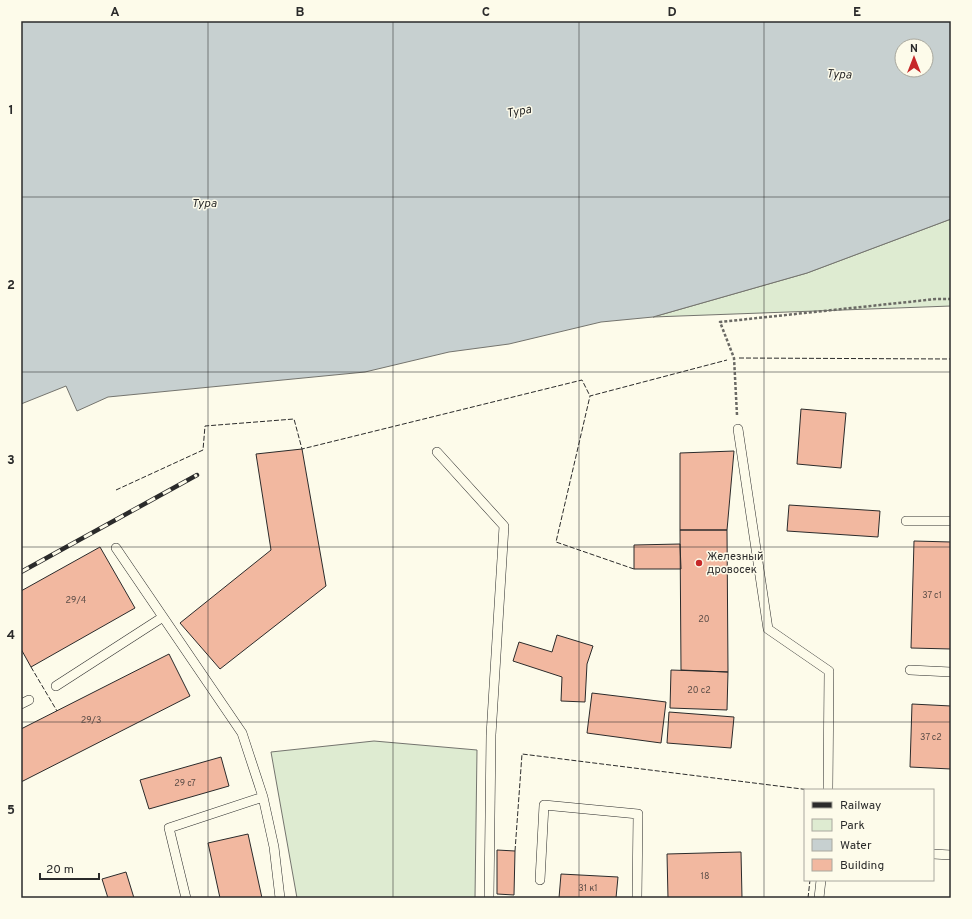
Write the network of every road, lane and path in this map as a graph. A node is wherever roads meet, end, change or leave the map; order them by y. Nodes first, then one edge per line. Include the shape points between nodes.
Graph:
1 (951, 299) edge
2 (738, 429) joint
3 (436, 452) dead end
4 (906, 521) dead end
5 (951, 521) edge
6 (116, 548) dead end
7 (163, 617) junction
8 (910, 670) dead end
9 (951, 672) edge
10 (56, 686) dead end
11 (828, 789) edge
12 (263, 797) junction
13 (934, 854) edge
14 (951, 855) edge
15 (540, 880) dead end
16 (821, 881) edge
17 (186, 898) edge
18 (280, 898) edge
19 (489, 898) edge
20 (636, 898) edge
21 (819, 898) edge

1 - 2 path via 720,322 734,358
2 - 11 lane via 768,628 829,671
3 - 19 lane via 504,526 491,735
4 - 5 lane
6 - 7 lane
7 - 10 lane
7 - 12 lane via 242,733
8 - 9 lane
12 - 17 lane via 169,828
12 - 18 lane via 274,847
13 - 14 lane
15 - 20 lane via 544,805 638,814
16 - 21 lane

